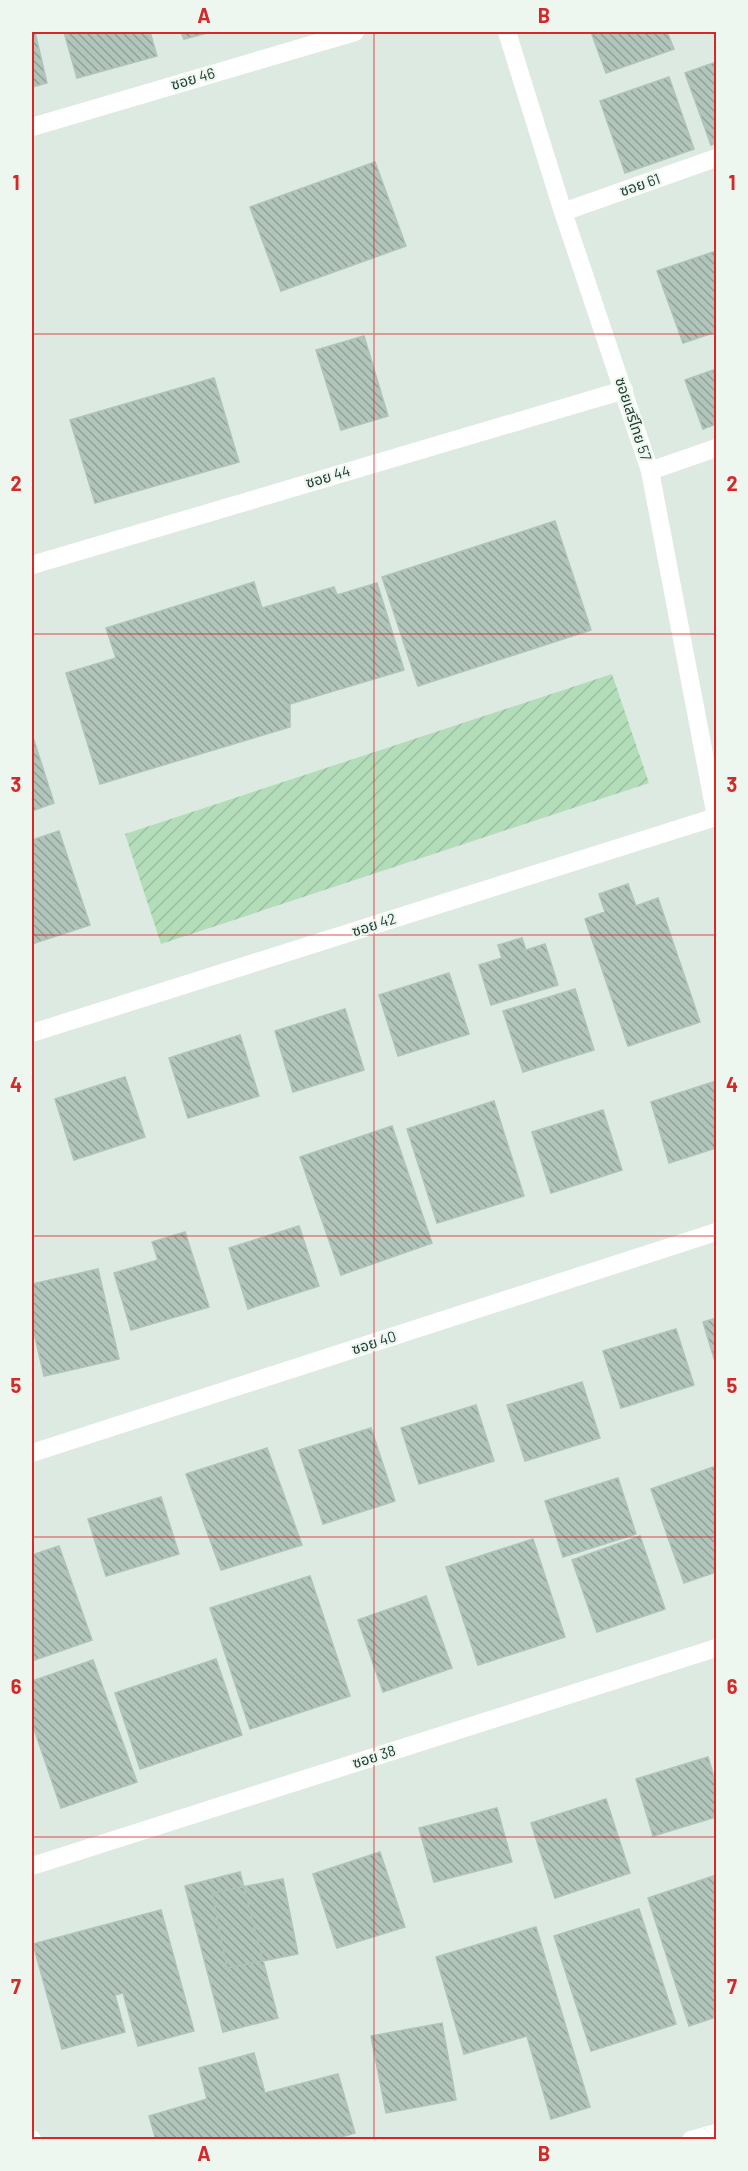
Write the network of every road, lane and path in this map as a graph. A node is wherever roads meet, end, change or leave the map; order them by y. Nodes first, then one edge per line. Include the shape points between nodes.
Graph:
1 (355, 32) edge
2 (507, 32) edge
3 (32, 127) edge
4 (717, 158) edge
5 (563, 212) junction
6 (624, 390) junction
7 (717, 448) edge
8 (650, 471) junction
9 (32, 564) edge
10 (717, 817) edge
11 (32, 1033) edge
12 (717, 1232) edge
13 (32, 1453) edge
14 (717, 1648) edge
15 (32, 1866) edge
16 (717, 2133) edge
17 (691, 2139) edge

1 - 3 street, ซอย 46
2 - 5 street, ซอยเสรีไทย 57
4 - 5 street, ซอย 61
5 - 6 street, ซอยเสรีไทย 57
6 - 8 street, ซอยเสรีไทย 57
6 - 9 street, ซอย 44
7 - 8 street
8 - 10 street, ซอยเสรีไทย 57
10 - 11 street, ซอย 42
12 - 13 street, ซอย 40
14 - 15 street, ซอย 38
16 - 17 street

